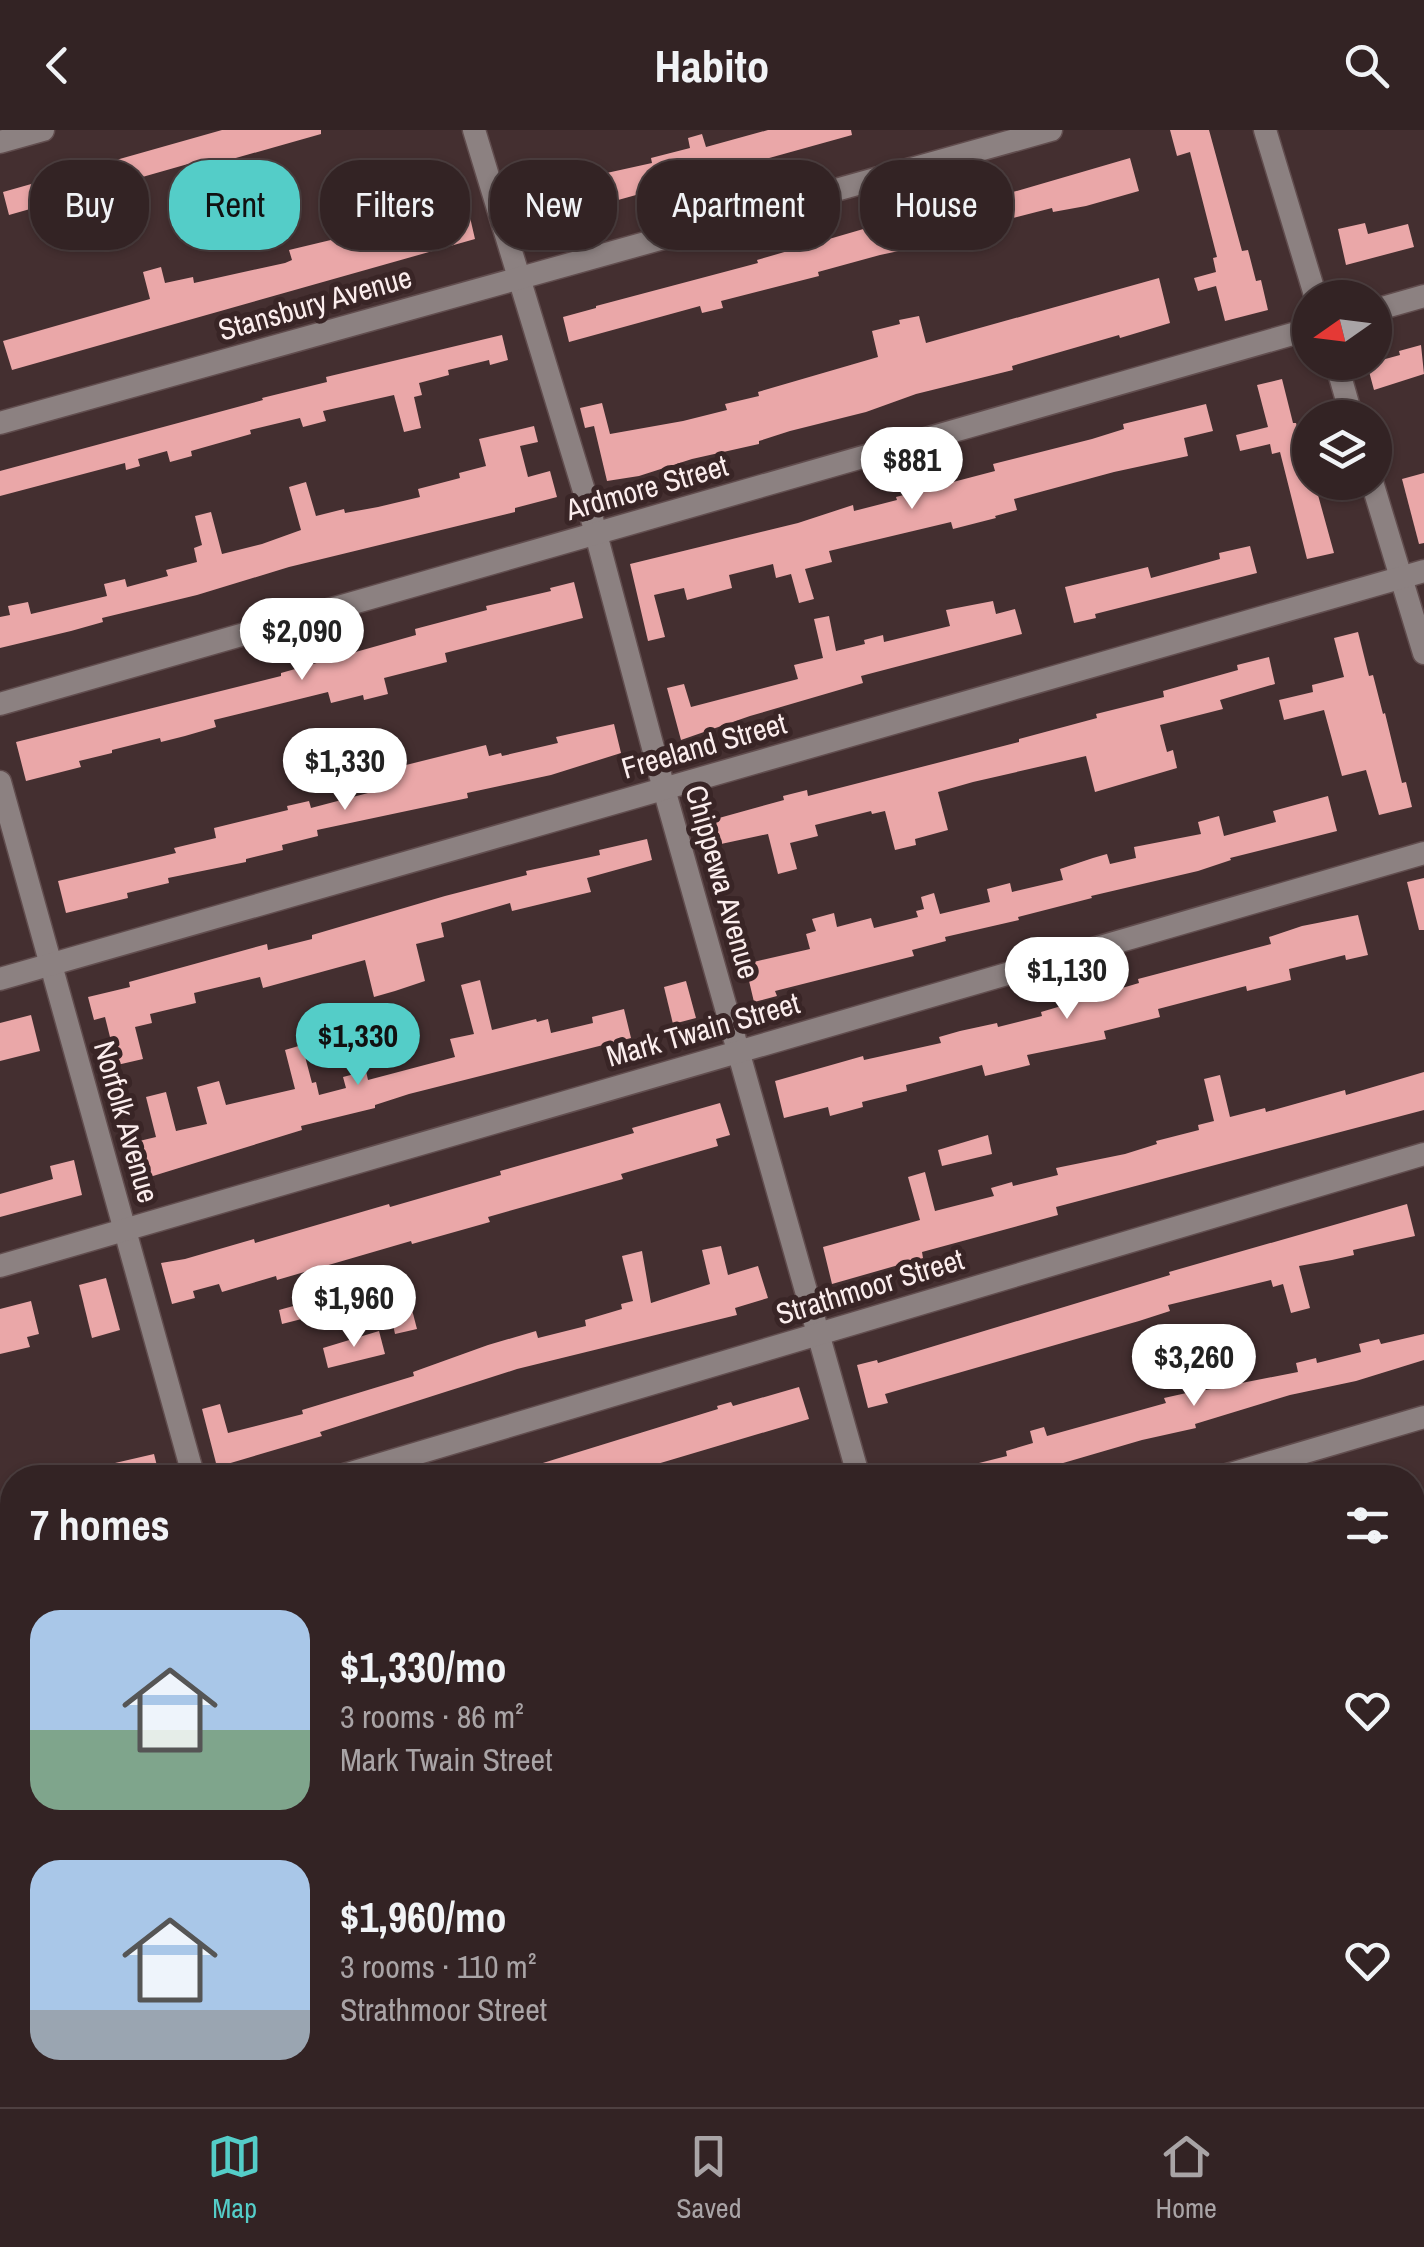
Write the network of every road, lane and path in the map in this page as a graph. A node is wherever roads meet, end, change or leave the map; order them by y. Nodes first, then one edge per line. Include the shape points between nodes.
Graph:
1 (44, 130) edge
2 (474, 130) edge
3 (1051, 130) edge
4 (1264, 130) edge
5 (0, 142) edge
6 (519, 278) junction
7 (1310, 280) edge
8 (1424, 296) edge
9 (1392, 305) edge
10 (1292, 334) edge
11 (0, 423) edge
12 (1380, 500) edge
13 (595, 534) junction
14 (1412, 574) edge
15 (1424, 653) edge
16 (0, 704) edge
17 (0, 782) edge
18 (664, 789) junction
19 (1424, 852) edge
20 (51, 964) junction
21 (0, 979) edge
22 (738, 1050) junction
23 (1424, 1154) edge
24 (125, 1230) junction
25 (0, 1266) edge
26 (818, 1334) junction
27 (1424, 1417) edge
28 (190, 1465) edge
29 (378, 1465) edge
30 (855, 1465) edge
31 (1262, 1465) edge

1 - 5 street
2 - 6 street, Chippewa Avenue
3 - 6 street, Stansbury Avenue
4 - 7 street
6 - 11 street, Stansbury Avenue
6 - 13 street, Chippewa Avenue
8 - 9 street
10 - 13 street, Ardmore Street
12 - 14 street
13 - 16 street, Ardmore Street
13 - 18 street, Chippewa Avenue
14 - 15 street
14 - 18 street, Freeland Street
17 - 20 street, Norfolk Avenue
18 - 20 street, Freeland Street
18 - 22 street, Chippewa Avenue
19 - 22 street, Mark Twain Street
20 - 21 street, Freeland Street
20 - 24 street, Norfolk Avenue
22 - 24 street, Mark Twain Street
22 - 26 street, Chippewa Avenue
23 - 26 street, Strathmoor Street
24 - 25 street, Mark Twain Street
24 - 28 street, Norfolk Avenue
26 - 29 street, Strathmoor Street
26 - 30 street, Chippewa Avenue
27 - 31 street

